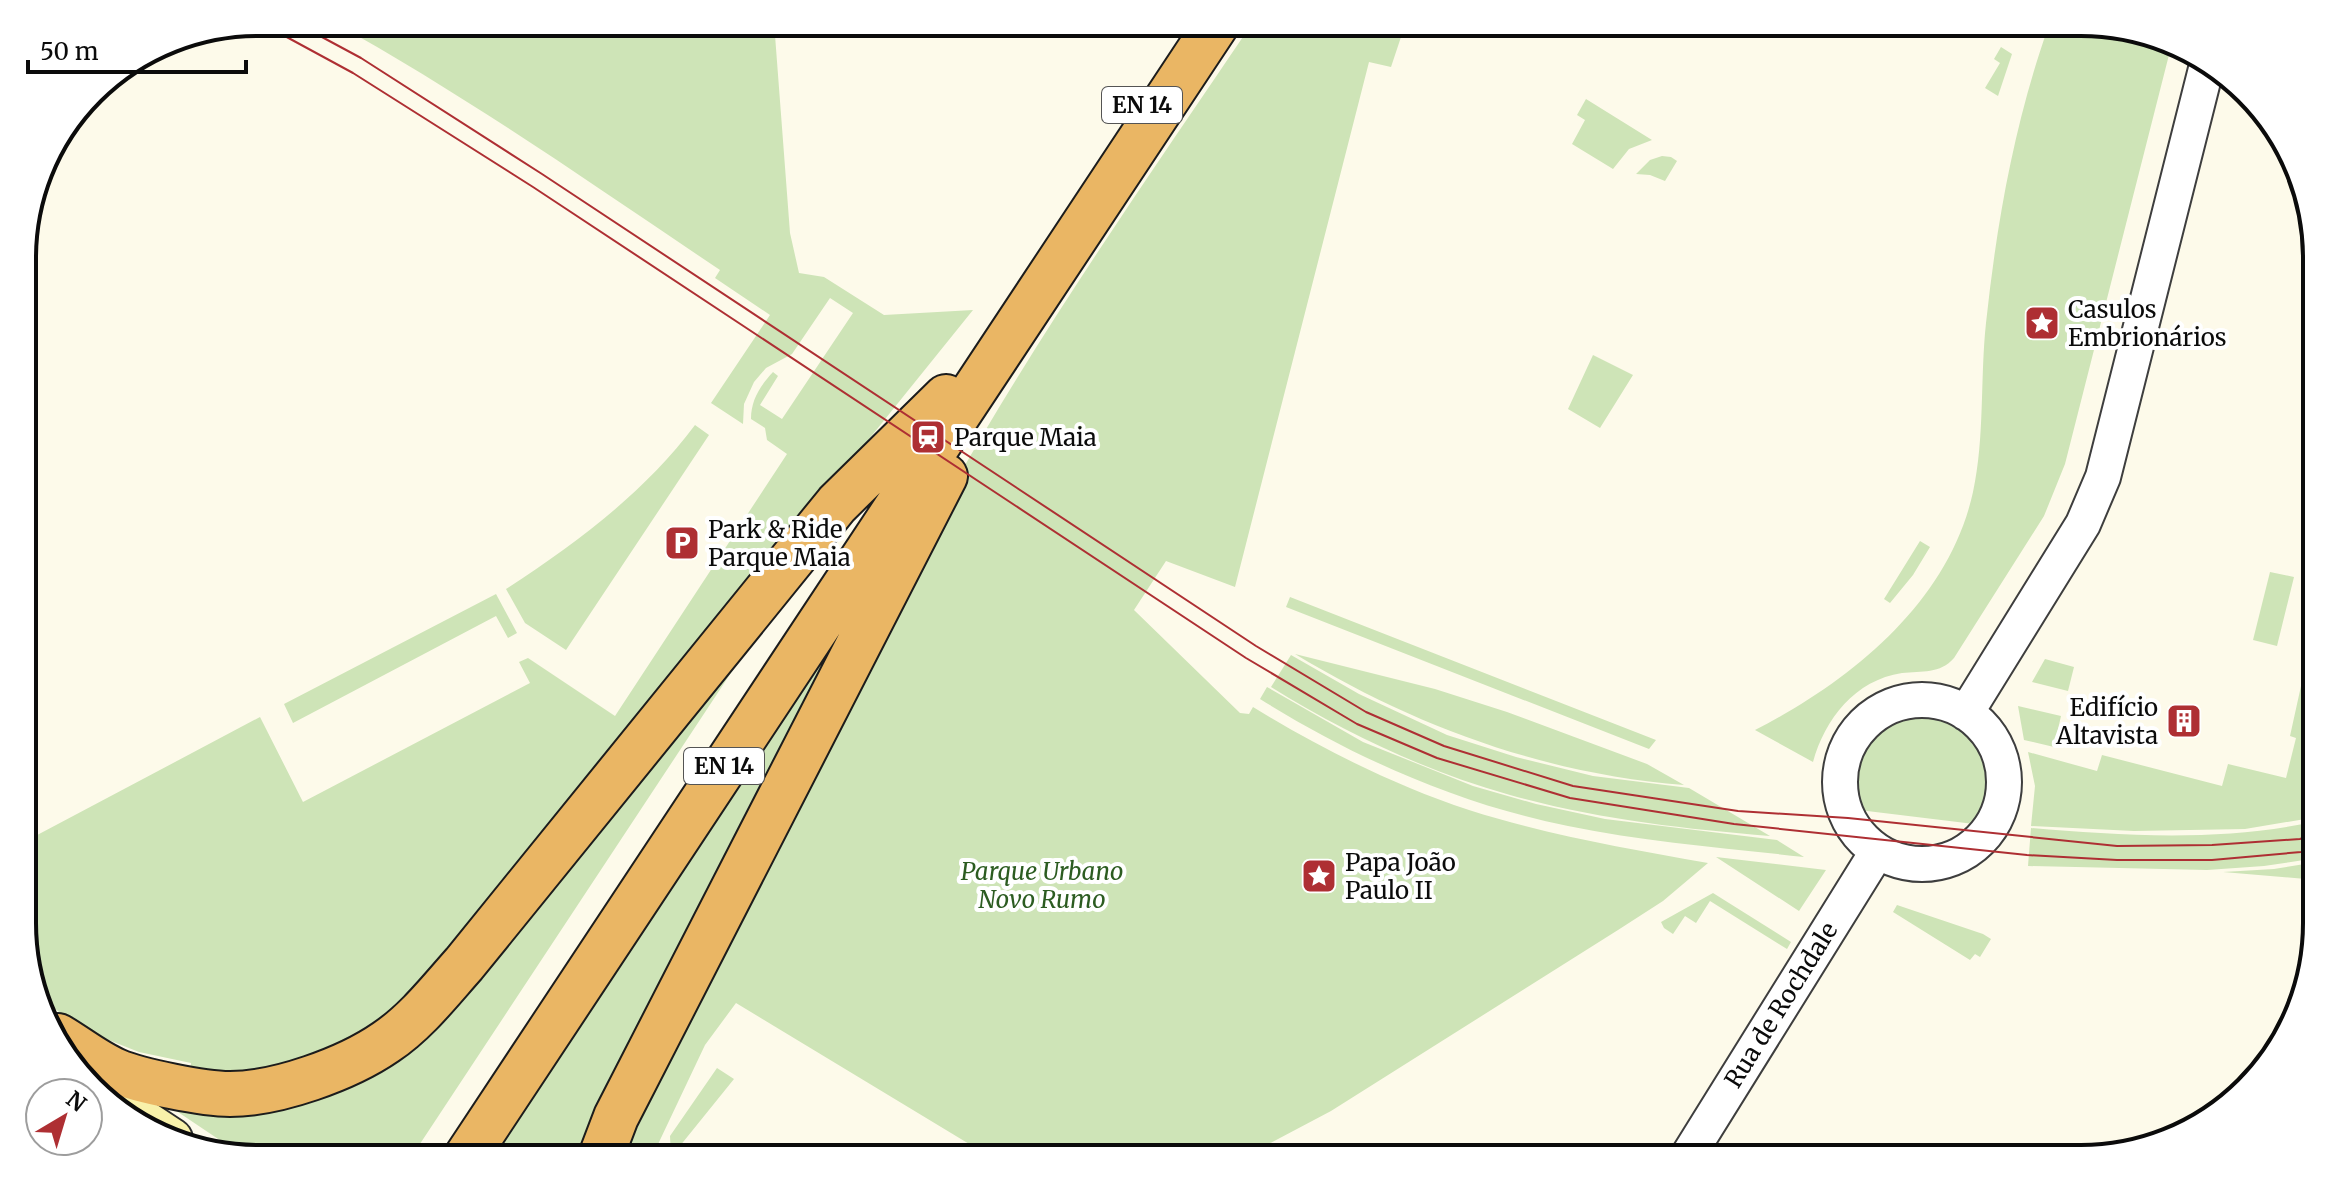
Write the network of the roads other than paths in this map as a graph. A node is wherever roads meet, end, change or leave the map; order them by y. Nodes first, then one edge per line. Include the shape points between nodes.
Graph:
1 (1186, 36) edge
2 (1208, 36) edge
3 (2205, 74) edge
4 (968, 381) junction
5 (1966, 713) junction
6 (1877, 852) junction
7 (74, 1045) edge
8 (454, 1145) edge
9 (474, 1145) edge
10 (605, 1145) edge
11 (1695, 1145) edge

1 - 4 highway, EN 14
2 - 4 highway, EN 14
3 - 5 street via 2103,477 2083,524
4 - 7 highway via 837,504 464,964 387,1042 310,1077 230,1094 116,1071
4 - 8 highway, EN 14
4 - 9 highway, EN 14
4 - 10 highway via 970,428
5 - 6 street via 1985,730 2004,771 1998,816 1969,851 1948,862 1903,863
5 - 6 street via 1947,703 1909,701 1871,716 1856,731 1839,769 1840,798 1859,836
6 - 11 street, Rua de Rochdale

